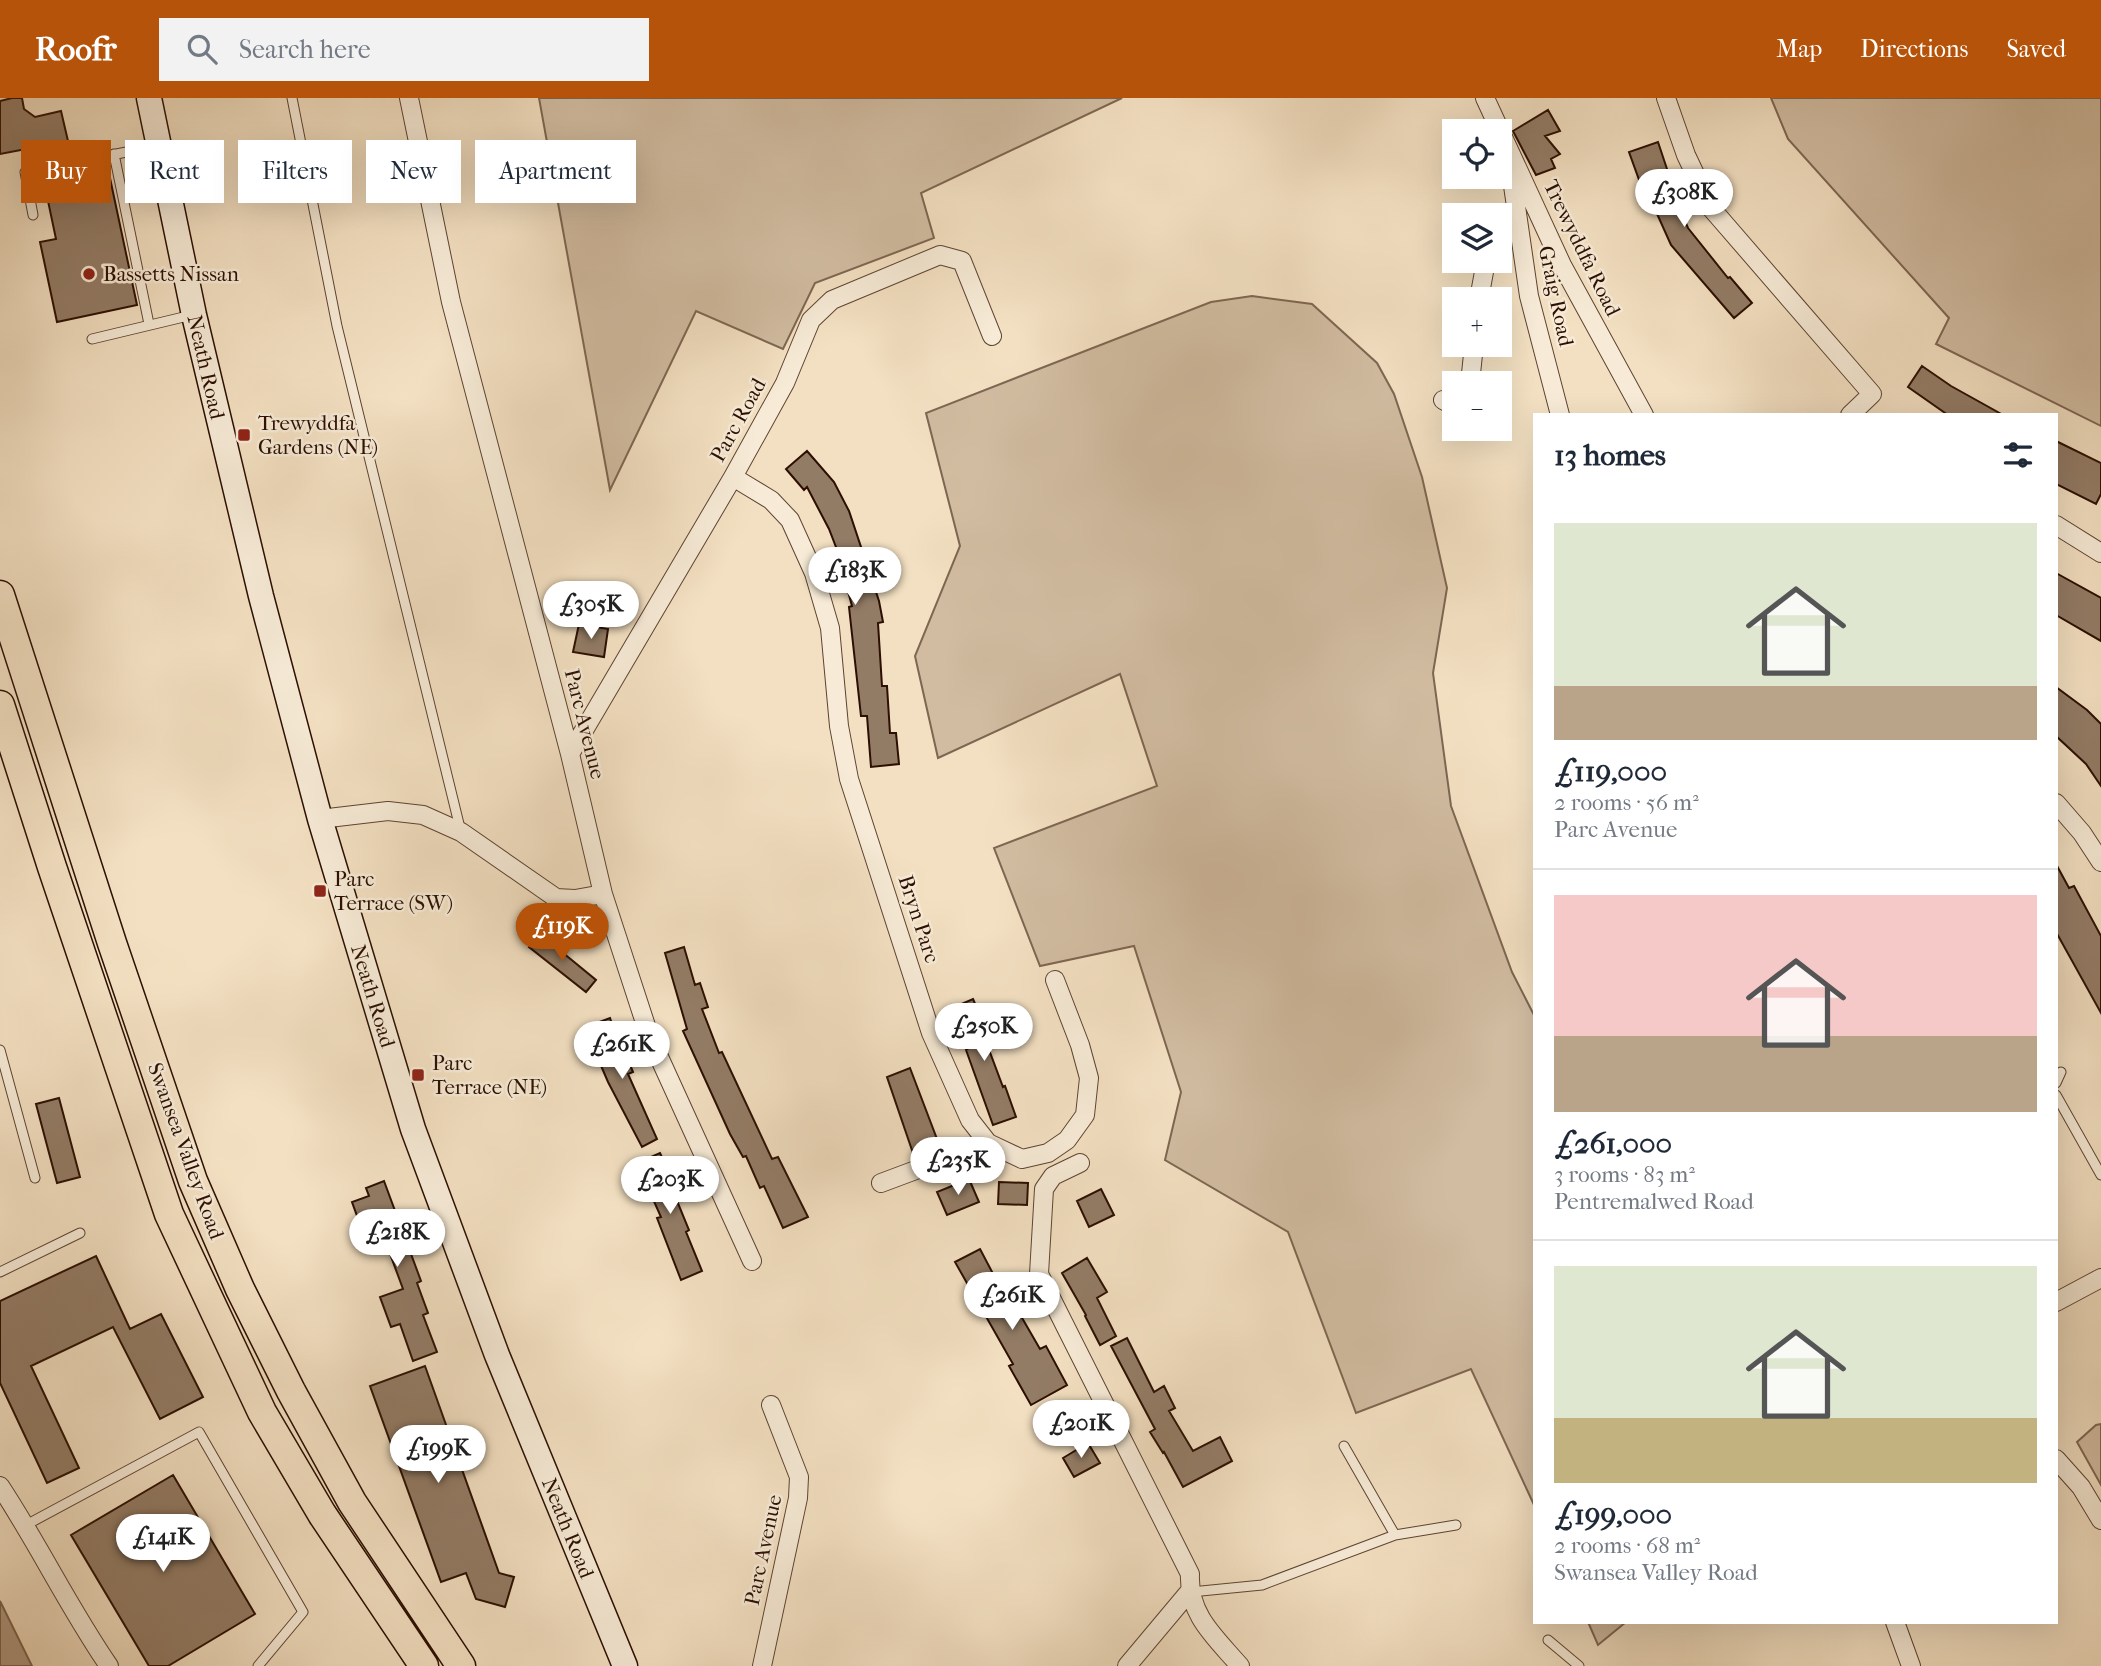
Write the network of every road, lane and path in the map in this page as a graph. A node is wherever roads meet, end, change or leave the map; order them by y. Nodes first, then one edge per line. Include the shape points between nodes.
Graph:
1 (149, 98) edge
2 (292, 98) edge
3 (409, 98) edge
4 (1485, 98) edge
5 (1666, 98) edge
6 (1495, 119) edge
7 (158, 140) edge
8 (125, 152) edge
9 (114, 154) junction
10 (1512, 156) edge
11 (171, 203) edge
12 (33, 215) dead end
13 (1512, 232) edge
14 (194, 315) junction
15 (149, 324) junction
16 (992, 337) dead end
17 (92, 339) dead end
18 (1559, 413) edge
19 (1643, 413) edge
20 (1852, 413) edge
21 (733, 477) junction
22 (2058, 526) edge
23 (2101, 553) edge
24 (0, 595) edge
25 (0, 705) edge
26 (569, 754) junction
27 (2058, 805) edge
28 (320, 819) junction
29 (461, 832) junction
30 (2101, 862) edge
31 (603, 894) junction
32 (1055, 980) dead end
33 (0, 1050) edge
34 (2061, 1072) dead end
35 (2058, 1079) edge
36 (2058, 1099) edge
37 (988, 1143) junction
38 (1080, 1163) dead end
39 (2101, 1175) edge
40 (35, 1178) dead end
41 (881, 1183) dead end
42 (80, 1233) dead end
43 (752, 1261) dead end
44 (0, 1272) edge
45 (2101, 1278) edge
46 (2058, 1301) edge
47 (771, 1405) dead end
48 (1344, 1446) dead end
49 (2058, 1461) edge
50 (0, 1486) edge
51 (2101, 1520) edge
52 (26, 1525) junction
53 (1456, 1525) dead end
54 (1395, 1535) junction
55 (1189, 1592) junction
56 (1896, 1624) edge
57 (1548, 1640) dead end
58 (109, 1666) edge
59 (258, 1666) edge
60 (424, 1666) edge
61 (461, 1666) edge
62 (625, 1666) edge
63 (762, 1666) edge
64 (1127, 1666) edge
65 (1240, 1666) edge
66 (1579, 1666) edge
67 (1911, 1666) edge

1 - 7 main road, Neath Road
2 - 29 lane via 337,326
3 - 26 street, Parc Avenue via 451,302
4 - 6 street, Trewyddfa Road
5 - 20 street via 1711,208 1872,394
8 - 9 lane
9 - 12 lane via 25,172
9 - 15 lane
10 - 19 street, Trewyddfa Road via 1562,265
11 - 14 main road, Neath Road
13 - 18 street, Graig Road
14 - 15 lane
14 - 28 main road, Neath Road
15 - 17 lane
16 - 21 street, Parc Road via 962,261 940,255 832,300 811,320 785,383
21 - 26 street, Parc Road
21 - 37 street, Bryn Parc via 771,500 790,520 814,572 830,628 849,779 931,1032 970,1120
22 - 23 street
24 - 61 main road, Swansea Valley Road via 193,1181 240,1289 346,1491
25 - 60 main road, Swansea Valley Road via 169,1214 262,1412 322,1514
26 - 31 street, Parc Avenue
27 - 30 street
28 - 29 street via 388,811 423,815
28 - 62 main road, Neath Road via 413,1129 498,1355
29 - 31 street via 556,898
31 - 43 street, Parc Avenue via 649,1035
32 - 37 street via 1088,1078 1085,1115 1067,1140 1048,1153 1022,1158
33 - 40 lane
34 - 35 lane
36 - 39 lane
37 - 41 street
38 - 55 street via 1053,1176 1044,1189 1040,1274 1190,1574
42 - 44 lane
45 - 46 street
47 - 63 street, Parc Avenue via 799,1477
48 - 54 lane
49 - 51 street
50 - 52 street
52 - 58 street
52 - 59 lane via 199,1432 303,1612
53 - 54 lane
54 - 55 lane via 1262,1585
55 - 64 street
55 - 65 street via 1201,1620
56 - 67 street
57 - 66 lane

